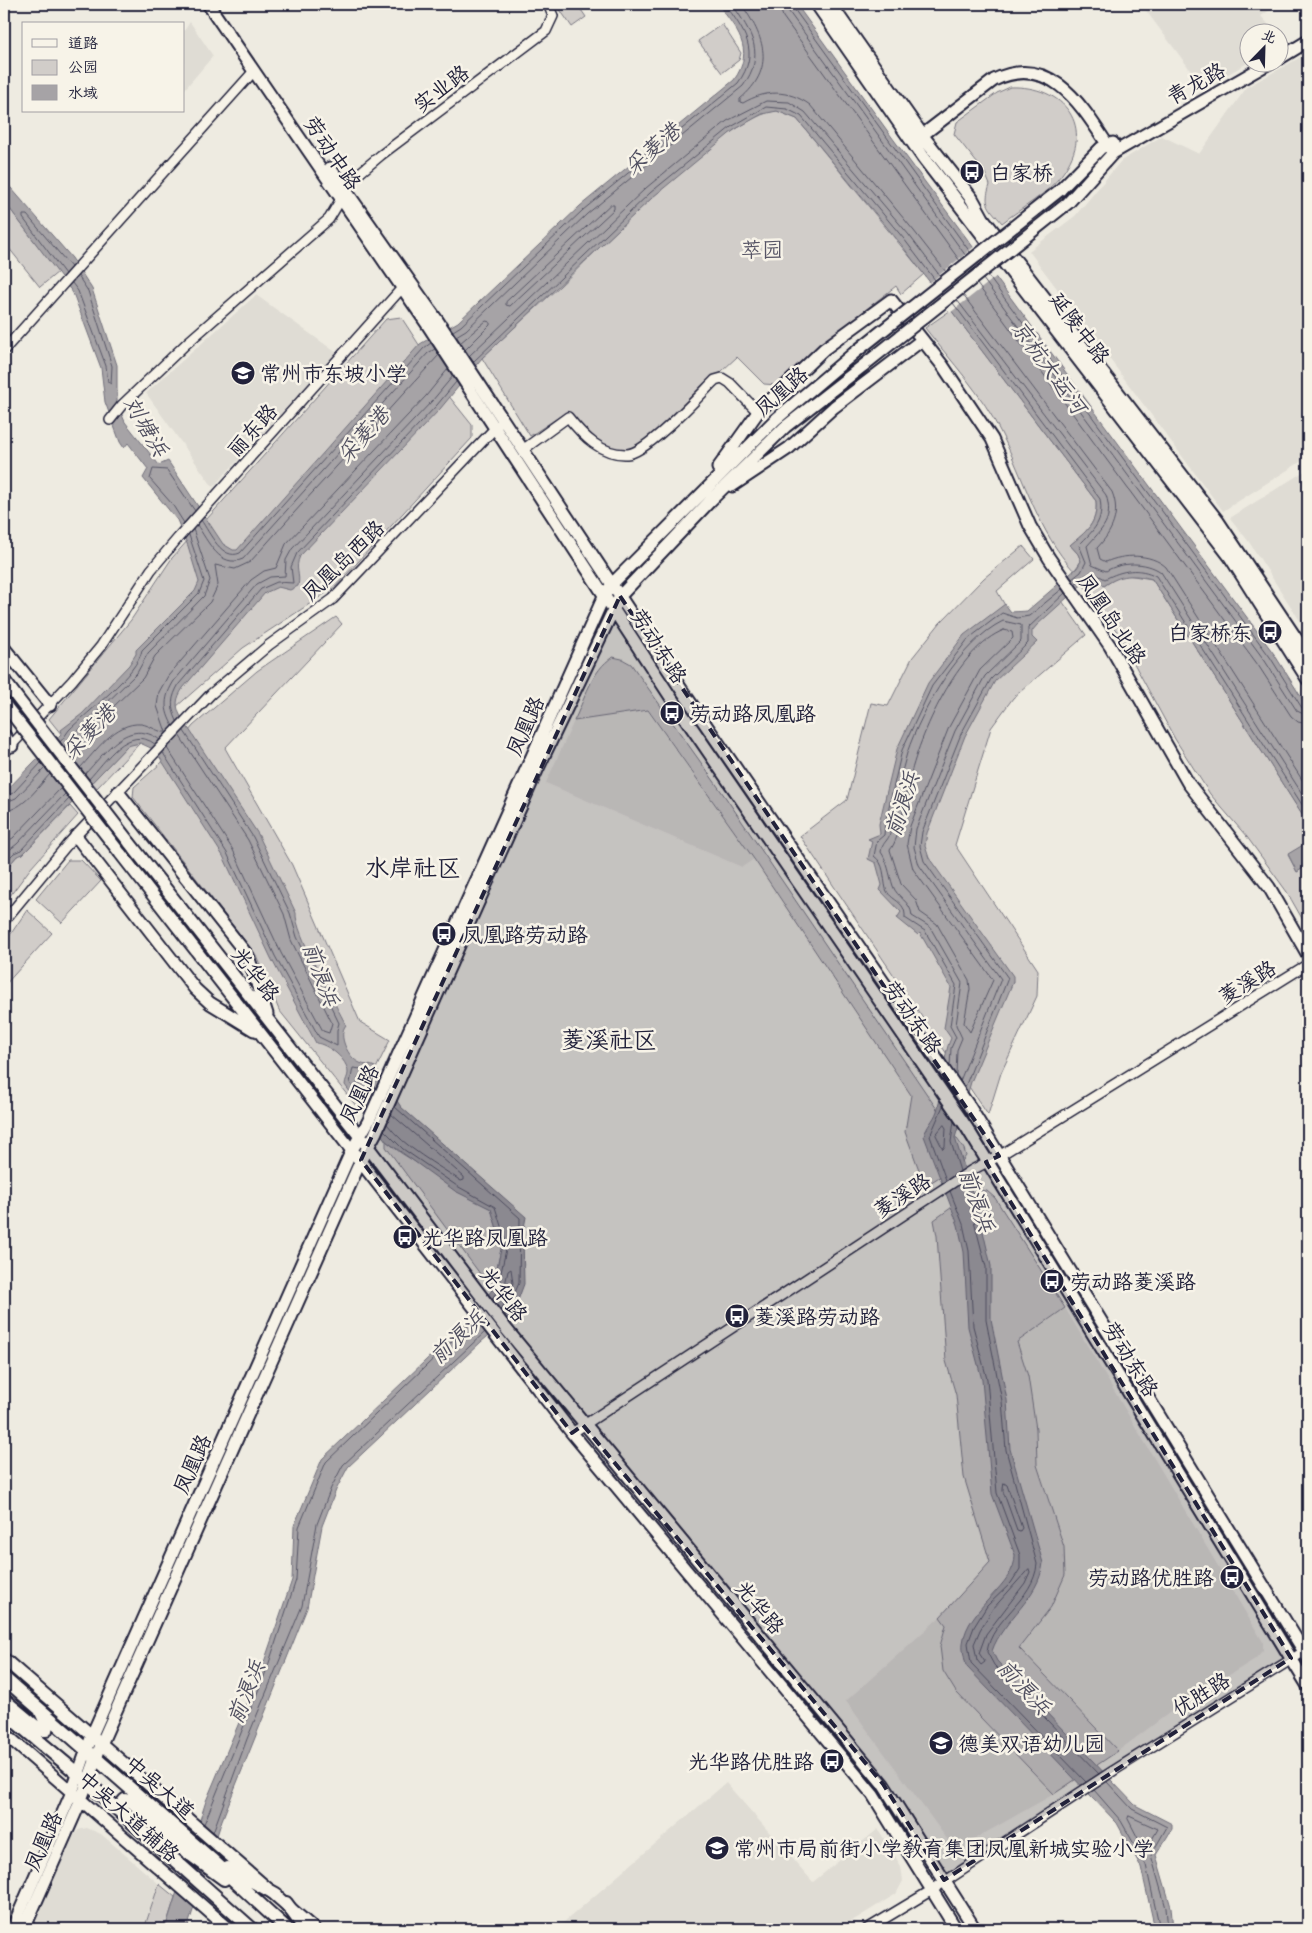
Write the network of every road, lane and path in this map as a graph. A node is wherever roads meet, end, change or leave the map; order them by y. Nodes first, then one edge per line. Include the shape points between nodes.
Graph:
1 (208, 4) edge
2 (218, 4) edge
3 (548, 4) edge
4 (817, 4) edge
5 (830, 4) edge
6 (1308, 41) edge
7 (1290, 52) edge
8 (254, 70) junction
9 (1253, 72) edge
10 (919, 139) junction
11 (1107, 151) junction
12 (342, 193) junction
13 (402, 288) junction
14 (432, 322) junction
15 (922, 340) junction
16 (4, 350) edge
17 (758, 412) junction
18 (504, 419) junction
19 (110, 420) dead end
20 (494, 430) junction
21 (524, 449) junction
22 (706, 497) junction
23 (613, 583) junction
24 (604, 596) junction
25 (620, 596) junction
26 (613, 610) junction
27 (4, 648) edge
28 (1308, 657) edge
29 (1308, 679) edge
30 (4, 680) edge
31 (4, 704) edge
32 (50, 705) junction
33 (4, 735) edge
34 (8, 749) edge
35 (118, 792) junction
36 (76, 836) junction
37 (4, 921) edge
38 (1308, 955) edge
39 (1308, 964) edge
40 (269, 1020) junction
41 (262, 1034) junction
42 (359, 1137) junction
43 (368, 1147) junction
44 (351, 1152) junction
45 (999, 1156) junction
46 (361, 1160) junction
47 (986, 1162) junction
48 (583, 1424) junction
49 (572, 1433) junction
50 (1307, 1653) edge
51 (1291, 1658) junction
52 (4, 1659) edge
53 (4, 1678) edge
54 (1308, 1686) edge
55 (4, 1700) edge
56 (41, 1711) junction
57 (4, 1712) edge
58 (4, 1733) edge
59 (92, 1735) junction
60 (102, 1742) junction
61 (86, 1749) junction
62 (96, 1758) junction
63 (83, 1778) junction
64 (72, 1792) junction
65 (81, 1800) junction
66 (125, 1816) junction
67 (189, 1847) junction
68 (209, 1864) junction
69 (944, 1880) junction
70 (932, 1890) junction
71 (276, 1894) junction
72 (286, 1903) junction
73 (12, 1929) edge
74 (24, 1929) edge
75 (229, 1929) edge
76 (252, 1929) edge
77 (287, 1929) edge
78 (304, 1929) edge
79 (314, 1929) edge
80 (866, 1929) edge
81 (956, 1929) edge
82 (975, 1929) edge

1 - 8 main road, 劳动中路
2 - 12 main road, 劳动中路
3 - 12 street, 实业路 via 553,16 546,32 381,155
4 - 10 main road, 延陵中路
5 - 10 main road, 延陵中路
6 - 7 main road
8 - 12 main road, 劳动中路
8 - 16 street
9 - 11 main road, 青龙路
10 - 11 main road via 998,82 1025,76 1056,88 1072,102
10 - 28 main road, 延陵中路 via 972,199 983,220 1218,522
10 - 29 main road, 延陵中路 via 1230,556
11 - 22 main road, 凤凰路, bridge via 775,420
11 - 22 main road, 凤凰路, bridge via 1068,203 785,427
12 - 13 main road, 劳动中路
12 - 14 main road, 劳动中路
12 - 19 street, 实业路 via 330,219 188,343
13 - 14 main road, 劳动中路
13 - 32 street, 丽东路 via 178,538 151,570 101,646
14 - 18 main road, 劳动东路 via 476,376
14 - 20 main road, 劳动东路 via 464,384
15 - 17 main road, 凤凰岛北路 via 891,300 824,349
15 - 22 main road via 834,407 789,448
15 - 38 main road, 凤凰岛北路 via 992,439 1030,526 1110,646 1188,783 1268,887
17 - 21 street via 730,382 722,378 715,380 650,443 629,454 606,451 585,438 568,417
17 - 22 main road
18 - 20 street, 凤凰岛西路
18 - 21 main road, 劳动东路
20 - 24 main road, 劳动东路
20 - 35 street, 凤凰岛西路 via 333,599 263,650 194,711
21 - 23 main road, 劳动东路
22 - 23 main road, 凤凰路
22 - 25 main road, 凤凰路
23 - 24 main road, 凤凰路
23 - 25 main road, 劳动东路
24 - 26 main road, 劳动东路
24 - 42 main road, 凤凰路
25 - 26 main road, 凤凰路
25 - 45 main road, 劳动东路
26 - 43 main road, 凤凰路 via 538,768
26 - 47 main road, 劳动东路 via 967,1128
27 - 32 main road
30 - 40 main road, 光华路, bridge
31 - 41 main road, 光华路, bridge
32 - 34 street
33 - 34 main road
35 - 36 street
35 - 40 main road via 248,956
36 - 37 street
36 - 41 main road via 196,989 210,1003
39 - 45 street, 菱溪路
40 - 42 main road, 光华路
41 - 44 main road, 光华路
42 - 43 main road, 光华路
42 - 44 main road, 凤凰路
43 - 46 main road, 凤凰路
43 - 48 main road, 光华路
44 - 46 main road, 光华路
44 - 59 main road, 凤凰路
45 - 47 street, 菱溪路
45 - 50 main road, 劳动东路
46 - 49 main road, 光华路
46 - 60 main road, 凤凰路
47 - 48 street, 菱溪路
47 - 51 main road, 劳动东路
48 - 49 street, 菱溪路
48 - 69 main road, 光华路 via 883,1784
49 - 70 main road, 光华路 via 873,1794
50 - 51 street, 优胜路
51 - 54 main road, 劳动东路
51 - 69 street, 优胜路
52 - 59 main road, 中吴大道辅路
53 - 56 main road, 中吴大道
55 - 56 main road via 40,1730 46,1730
56 - 61 main road, 中吴大道
57 - 63 main road, 中吴大道
58 - 64 main road, 中吴大道辅路
59 - 60 main road, 中吴大道辅路
59 - 61 main road, 凤凰路
60 - 62 main road, 凤凰路
60 - 71 main road, 中吴大道辅路
61 - 62 main road, 中吴大道
61 - 63 main road, 凤凰路
62 - 63 main road, 凤凰路
62 - 67 main road, 中吴大道
63 - 64 main road, 凤凰路
63 - 65 main road, 凤凰路
63 - 66 main road, 中吴大道
64 - 65 main road, 中吴大道辅路
64 - 73 main road, 凤凰路
65 - 74 main road, 凤凰路
65 - 75 main road, 中吴大道辅路
66 - 67 main road via 121,1805 125,1800 132,1802
66 - 76 main road, 中吴大道
67 - 68 main road, 中吴大道
68 - 71 main road
68 - 77 main road, 中吴大道
69 - 70 street
69 - 82 main road, 光华路
70 - 80 street
70 - 81 main road, 光华路
71 - 72 main road, 中吴大道辅路
72 - 78 main road
72 - 79 main road, 中吴大道辅路

